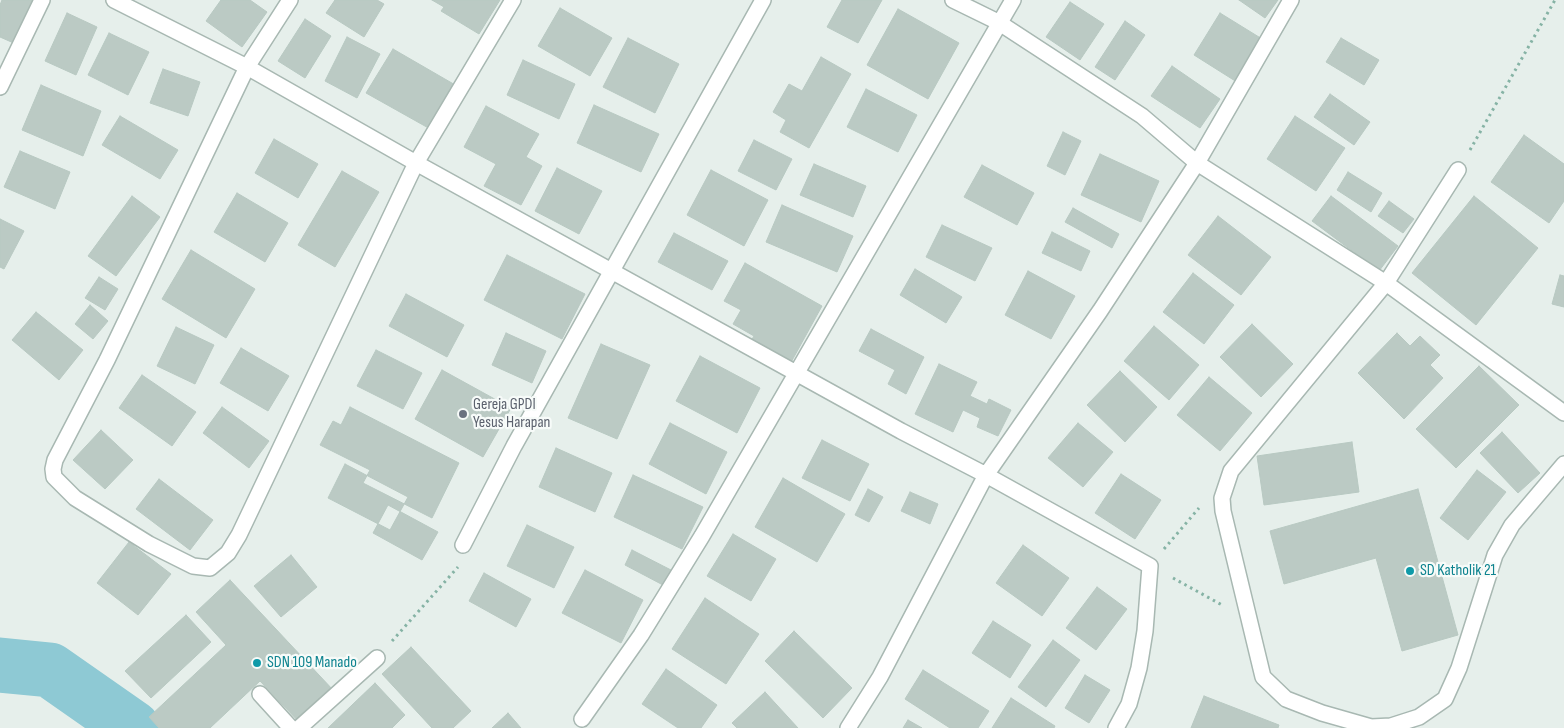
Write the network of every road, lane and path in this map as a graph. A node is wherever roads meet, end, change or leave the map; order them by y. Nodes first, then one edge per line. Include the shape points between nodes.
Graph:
1 (42, 0) edge
2 (114, 0) edge
3 (290, 0) edge
4 (513, 0) edge
5 (763, 0) edge
6 (953, 0) edge
7 (1013, 0) edge
8 (1291, 0) edge
9 (1555, 0) edge
10 (998, 22) junction
11 (247, 67) junction
12 (0, 88) edge
13 (416, 163) junction
14 (1197, 163) junction
15 (1458, 170) joint
16 (612, 270) junction
17 (1386, 283) junction
18 (798, 373) junction
19 (1564, 413) edge
20 (1564, 464) edge
21 (986, 475) junction
22 (1200, 507) dead end
23 (463, 545) joint
24 (1150, 566) junction
25 (1249, 620) junction
26 (376, 658) joint
27 (260, 694) dead end
28 (582, 719) dead end
29 (291, 728) edge
30 (299, 728) edge
31 (848, 728) edge
32 (1116, 728) edge

1 - 12 street
2 - 11 street
3 - 11 street
4 - 13 street
5 - 16 street
6 - 10 street
7 - 10 street
8 - 14 street
9 - 15 path
10 - 14 street via 1142,116
10 - 18 street
11 - 13 street
11 - 13 street via 53,469 54,477 75,498 149,544 194,566 210,568 228,553
13 - 16 street
14 - 17 street
14 - 21 street via 1100,311
15 - 17 street
16 - 18 street
16 - 23 street
17 - 19 street
17 - 25 street via 1231,471 1222,498 1223,511
18 - 21 street
18 - 28 street via 641,634
20 - 25 street via 1512,525 1495,555 1459,668 1445,699 1419,717 1391,726 1371,727 1286,699 1263,677
21 - 24 street
21 - 31 street via 880,677
22 - 24 path
23 - 26 path via 471,552
24 - 25 path
24 - 32 street via 1145,632 1138,668 1129,704
26 - 30 street
27 - 29 street

